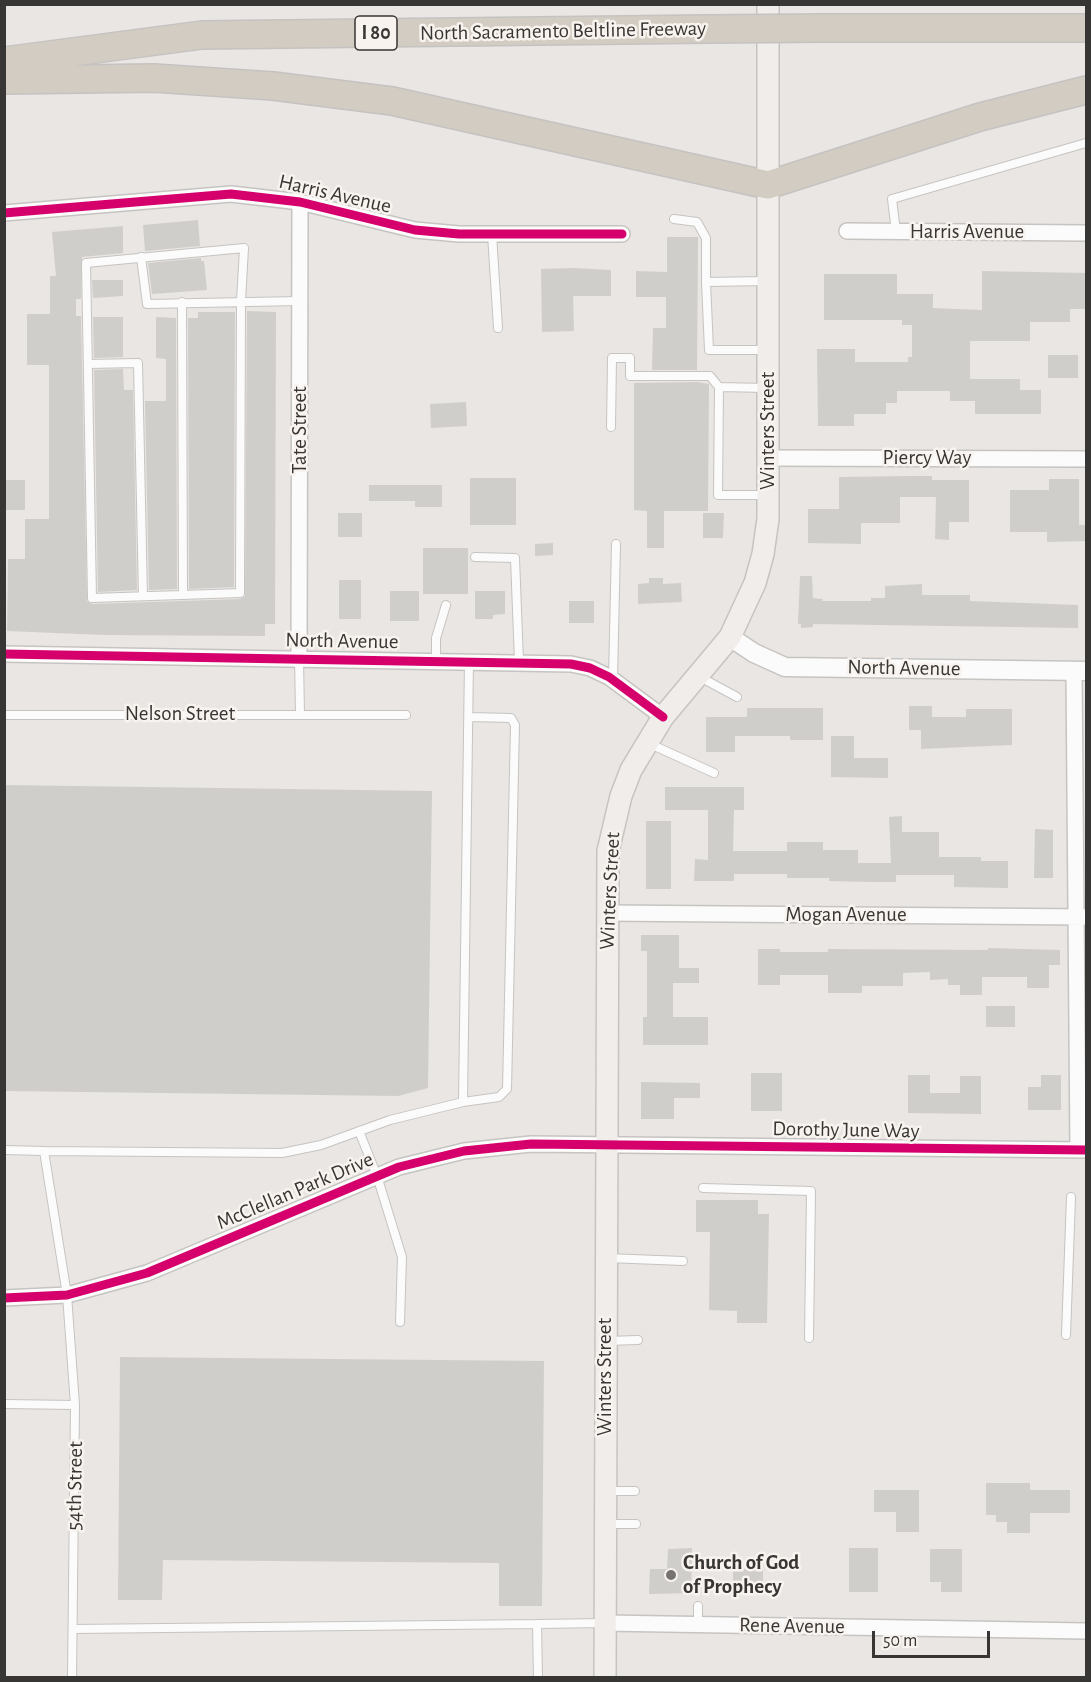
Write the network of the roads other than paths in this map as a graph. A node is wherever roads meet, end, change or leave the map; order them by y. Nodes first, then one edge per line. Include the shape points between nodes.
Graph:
1 (768, 4) edge
2 (1086, 28) edge
3 (4, 61) edge
4 (48, 68) junction
5 (4, 80) edge
6 (1086, 90) edge
7 (1086, 143) edge
8 (768, 184) junction
9 (300, 202) junction
10 (4, 213) edge
11 (674, 219) dead end
12 (847, 231) dead end
13 (896, 232) junction
14 (1086, 233) edge
15 (492, 234) junction
16 (622, 234) dead end
17 (141, 257) junction
18 (768, 281) junction
19 (706, 282) junction
20 (241, 301) junction
21 (300, 301) junction
22 (182, 302) junction
23 (498, 328) dead end
24 (768, 350) junction
25 (88, 364) junction
26 (719, 387) junction
27 (768, 388) junction
28 (611, 427) dead end
29 (768, 458) junction
30 (1086, 459) edge
31 (768, 495) junction
32 (616, 544) dead end
33 (475, 557) dead end
34 (183, 595) junction
35 (143, 596) junction
36 (446, 605) dead end
37 (730, 637) junction
38 (4, 654) edge
39 (299, 659) junction
40 (436, 661) junction
41 (469, 662) junction
42 (519, 662) junction
43 (1080, 671) edge
44 (699, 676) junction
45 (613, 680) junction
46 (737, 697) dead end
47 (300, 714) junction
48 (4, 715) edge
49 (406, 715) dead end
50 (469, 717) junction
51 (663, 717) junction
52 (646, 742) junction
53 (714, 773) dead end
54 (606, 913) junction
55 (1081, 917) edge
56 (463, 1102) junction
57 (359, 1131) junction
58 (606, 1145) junction
59 (4, 1150) edge
60 (1082, 1150) edge
61 (44, 1151) junction
62 (377, 1176) junction
63 (704, 1188) dead end
64 (1071, 1197) dead end
65 (606, 1257) junction
66 (683, 1261) dead end
67 (67, 1295) junction
68 (4, 1298) edge
69 (400, 1322) dead end
70 (1066, 1335) dead end
71 (809, 1338) dead end
72 (638, 1340) dead end
73 (606, 1341) junction
74 (4, 1404) edge
75 (75, 1405) junction
76 (605, 1491) junction
77 (635, 1491) dead end
78 (605, 1524) junction
79 (636, 1524) dead end
80 (698, 1606) dead end
81 (605, 1623) junction
82 (537, 1624) junction
83 (698, 1624) junction
84 (73, 1629) junction
85 (1086, 1631) edge
86 (72, 1677) edge
87 (537, 1677) edge
88 (605, 1677) edge

1 - 8 main road, Winters Street
2 - 4 highway, North Sacramento Beltline Freeway / I 80, bridge via 202,35
3 - 4 highway, North Sacramento Beltline Freeway / I 80
4 - 5 highway
4 - 8 highway via 273,86 392,101
6 - 8 highway via 980,117
7 - 13 lane via 892,199
8 - 18 main road, Winters Street
9 - 10 street, Harris Avenue via 204,194
9 - 15 street, Harris Avenue via 415,230
9 - 21 street, Tate Street
11 - 19 lane via 697,222 706,238
12 - 13 street, Harris Avenue
13 - 14 street, Harris Avenue
15 - 16 street, Harris Avenue
15 - 23 lane
17 - 20 lane via 244,248
17 - 22 lane via 147,304
17 - 25 lane via 86,263
18 - 19 lane
18 - 24 main road, Winters Street
19 - 24 lane via 709,350
20 - 21 lane
20 - 22 lane
20 - 34 lane via 240,593
21 - 39 street, Tate Street
22 - 34 lane
24 - 27 main road, Winters Street
25 - 35 lane via 138,363
25 - 35 lane via 92,598
26 - 27 lane
26 - 28 lane via 710,376 630,375 630,358 612,358
26 - 31 lane via 718,495
27 - 29 main road, Winters Street
29 - 30 street, Piercy Way
29 - 31 main road, Winters Street
31 - 37 main road, Winters Street via 760,564
32 - 45 lane
33 - 42 lane via 515,558
34 - 35 lane
36 - 40 lane via 436,638
37 - 43 street, North Avenue via 785,666
37 - 44 main road, Winters Street
38 - 39 street, North Avenue
39 - 40 street, North Avenue
39 - 47 lane
40 - 41 street, North Avenue
41 - 42 street, North Avenue
41 - 50 lane
42 - 45 street, North Avenue via 571,664 590,668
43 - 55 street
44 - 46 lane
44 - 51 main road, Winters Street
45 - 51 street, North Avenue
47 - 48 lane, Nelson Street
47 - 49 lane, Nelson Street
50 - 56 lane
50 - 56 lane via 511,718 515,725 507,1089 500,1097
51 - 52 main road, Winters Street
52 - 53 lane
52 - 54 main road, Winters Street via 631,770 612,828
54 - 55 street, Mogan Avenue
54 - 58 main road, Winters Street
55 - 60 street
56 - 57 lane
57 - 61 lane via 321,1145 282,1153
57 - 62 lane
58 - 60 street, Dorothy June Way
58 - 62 street, McClellan Park Drive via 531,1144 464,1151
58 - 65 main road, Winters Street
59 - 61 lane
61 - 67 lane, 54th Street
62 - 67 street, McClellan Park Drive via 147,1273
62 - 69 lane via 402,1257
63 - 71 lane via 811,1191
64 - 70 lane
65 - 66 lane
65 - 73 main road, Winters Street
67 - 68 street, McClellan Park Drive
67 - 75 lane, 54th Street
72 - 73 lane
73 - 76 main road, Winters Street
74 - 75 lane
75 - 84 lane, 54th Street
76 - 77 lane
76 - 78 main road, Winters Street
78 - 79 lane
78 - 81 main road, Winters Street
80 - 83 lane
81 - 82 lane
81 - 83 street, Rene Avenue
81 - 88 main road, Winters Street
82 - 84 lane
82 - 87 lane
83 - 85 street, Rene Avenue
84 - 86 lane, 54th Street

